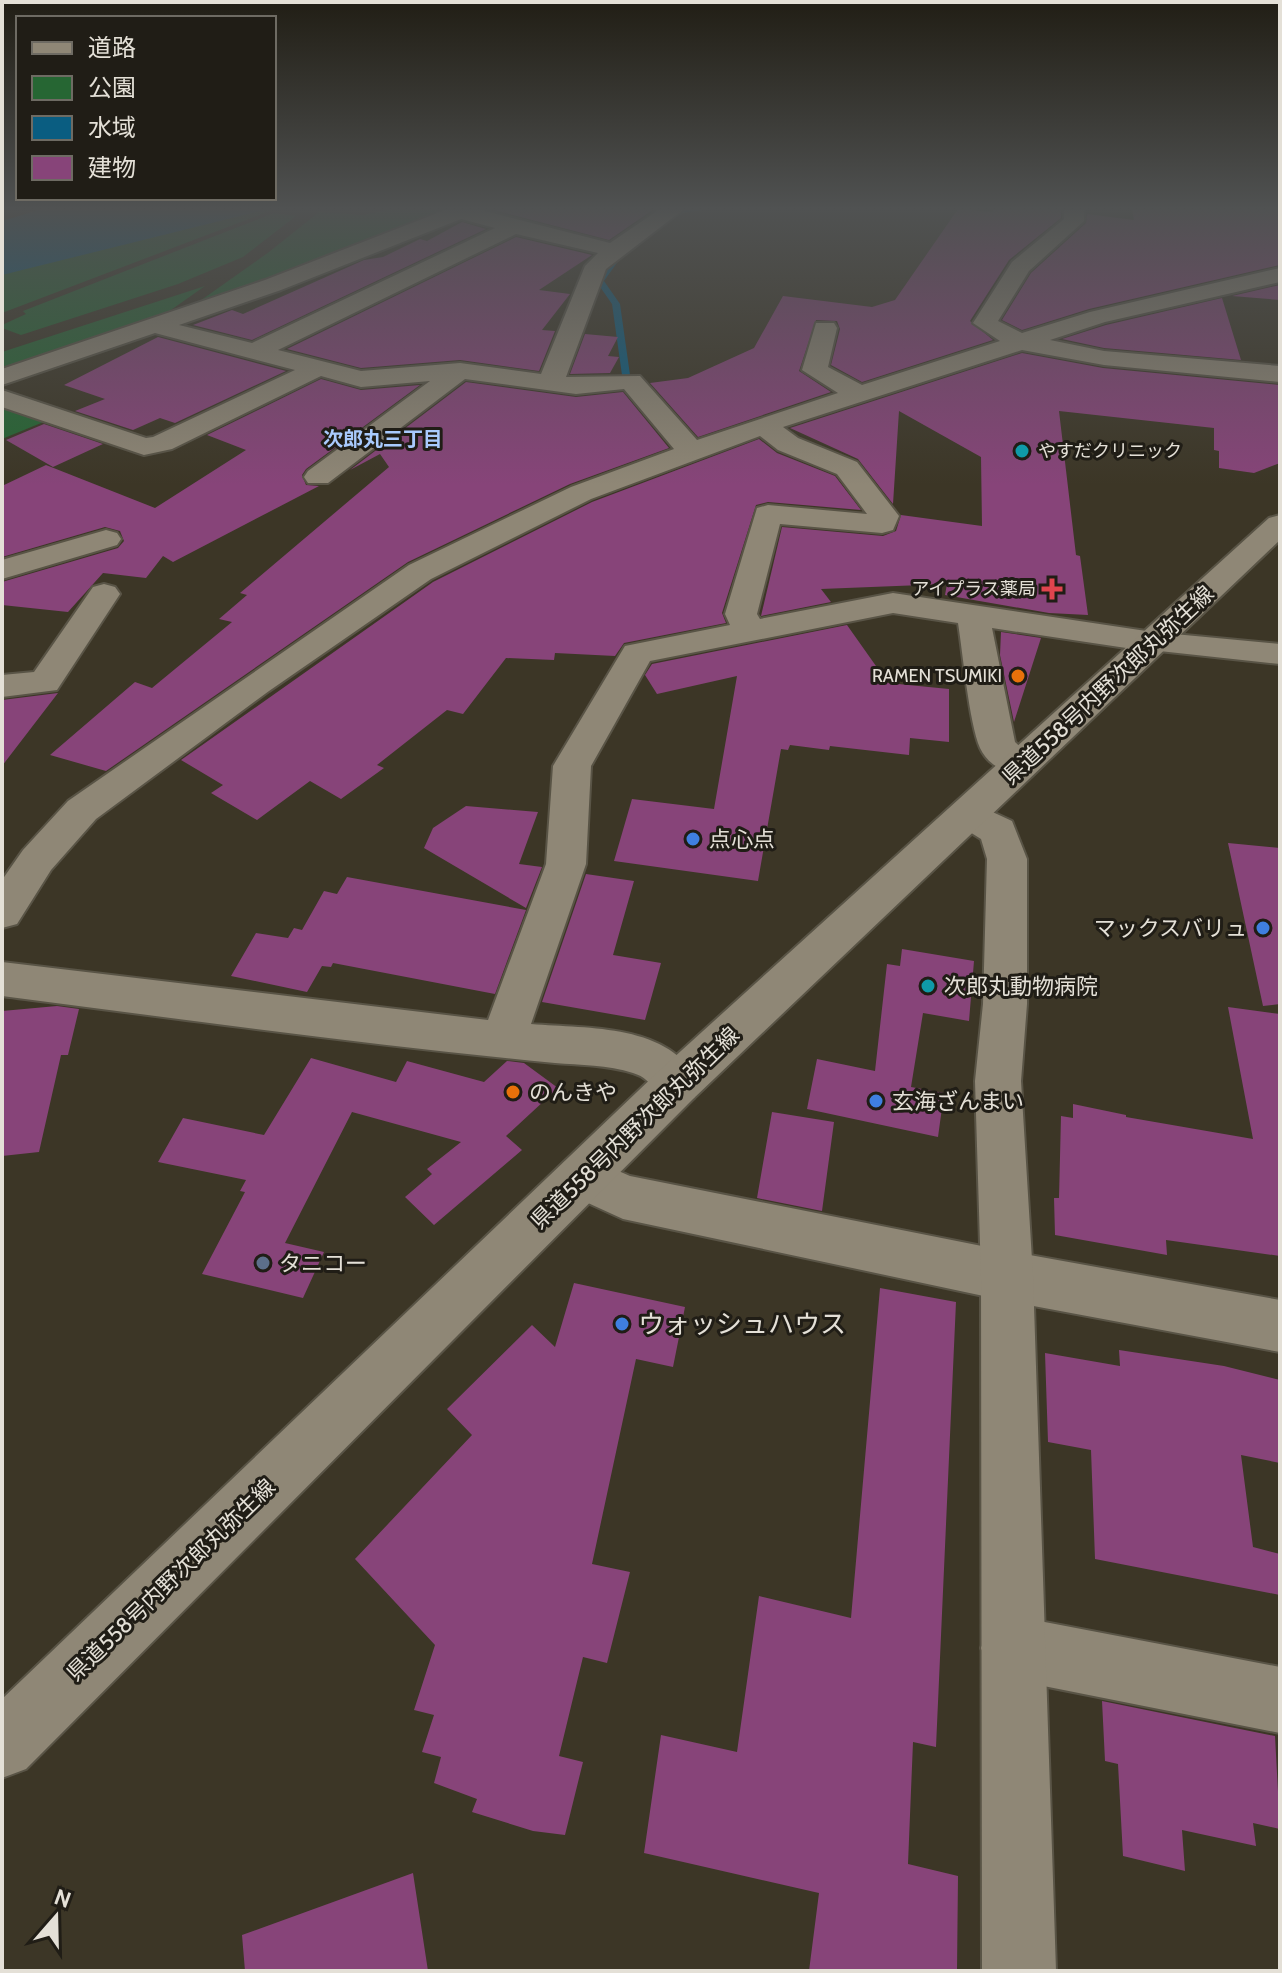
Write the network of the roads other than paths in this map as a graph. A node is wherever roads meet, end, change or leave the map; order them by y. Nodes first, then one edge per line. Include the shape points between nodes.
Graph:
1 (225, 301) edge
2 (360, 301) edge
3 (582, 301) edge
4 (999, 301) edge
5 (1167, 301) edge
6 (155, 326) junction
7 (825, 328) dead end
8 (1020, 342) junction
9 (254, 352) junction
10 (318, 368) junction
11 (460, 371) junction
12 (1280, 374) edge
13 (2, 377) edge
14 (551, 382) junction
15 (860, 394) junction
16 (2, 398) edge
17 (764, 426) junction
18 (690, 453) junction
19 (318, 477) dead end
20 (1280, 524) edge
21 (106, 539) dead end
22 (2, 570) edge
23 (104, 594) dead end
24 (973, 616) junction
25 (749, 631) junction
26 (1153, 642) junction
27 (1280, 654) edge
28 (2, 686) edge
29 (1020, 764) junction
30 (971, 815) junction
31 (2, 913) edge
32 (2, 979) edge
33 (502, 1042) junction
34 (677, 1084) junction
35 (582, 1177) junction
36 (1007, 1276) junction
37 (1280, 1326) edge
38 (1013, 1648) junction
39 (1280, 1700) edge
40 (2, 1745) edge
41 (1019, 1971) edge

1 - 6 street
2 - 9 street
3 - 14 street
4 - 8 street via 985,323
5 - 8 street
6 - 9 street
6 - 13 street
7 - 15 street via 815,370
8 - 12 street via 1104,358
8 - 15 street
9 - 10 street
10 - 11 street via 361,379
10 - 16 street via 144,447
11 - 14 street
11 - 19 street
14 - 18 street via 576,386 631,381
15 - 17 street
17 - 18 street
17 - 25 street via 788,444 847,468 884,516 882,524 768,514 741,614
18 - 31 street via 581,493 420,572 82,810 37,860
20 - 26 street, 県道558号内野次郎丸弥生線
21 - 22 street
23 - 28 street via 45,682
24 - 25 street via 893,603
24 - 26 street
24 - 29 street via 998,747
25 - 33 street via 637,653 572,766 566,864
26 - 27 street
26 - 29 street, 県道558号内野次郎丸弥生線
29 - 30 street, 県道558号内野次郎丸弥生線
30 - 34 street, 県道558号内野次郎丸弥生線
30 - 36 street via 998,831 1007,859 998,1081
32 - 33 street
33 - 34 street via 651,1058
34 - 35 street, 県道558号内野次郎丸弥生線
35 - 36 street via 623,1197
35 - 40 street, 県道558号内野次郎丸弥生線
36 - 37 street
36 - 38 street
38 - 39 street
38 - 41 street

